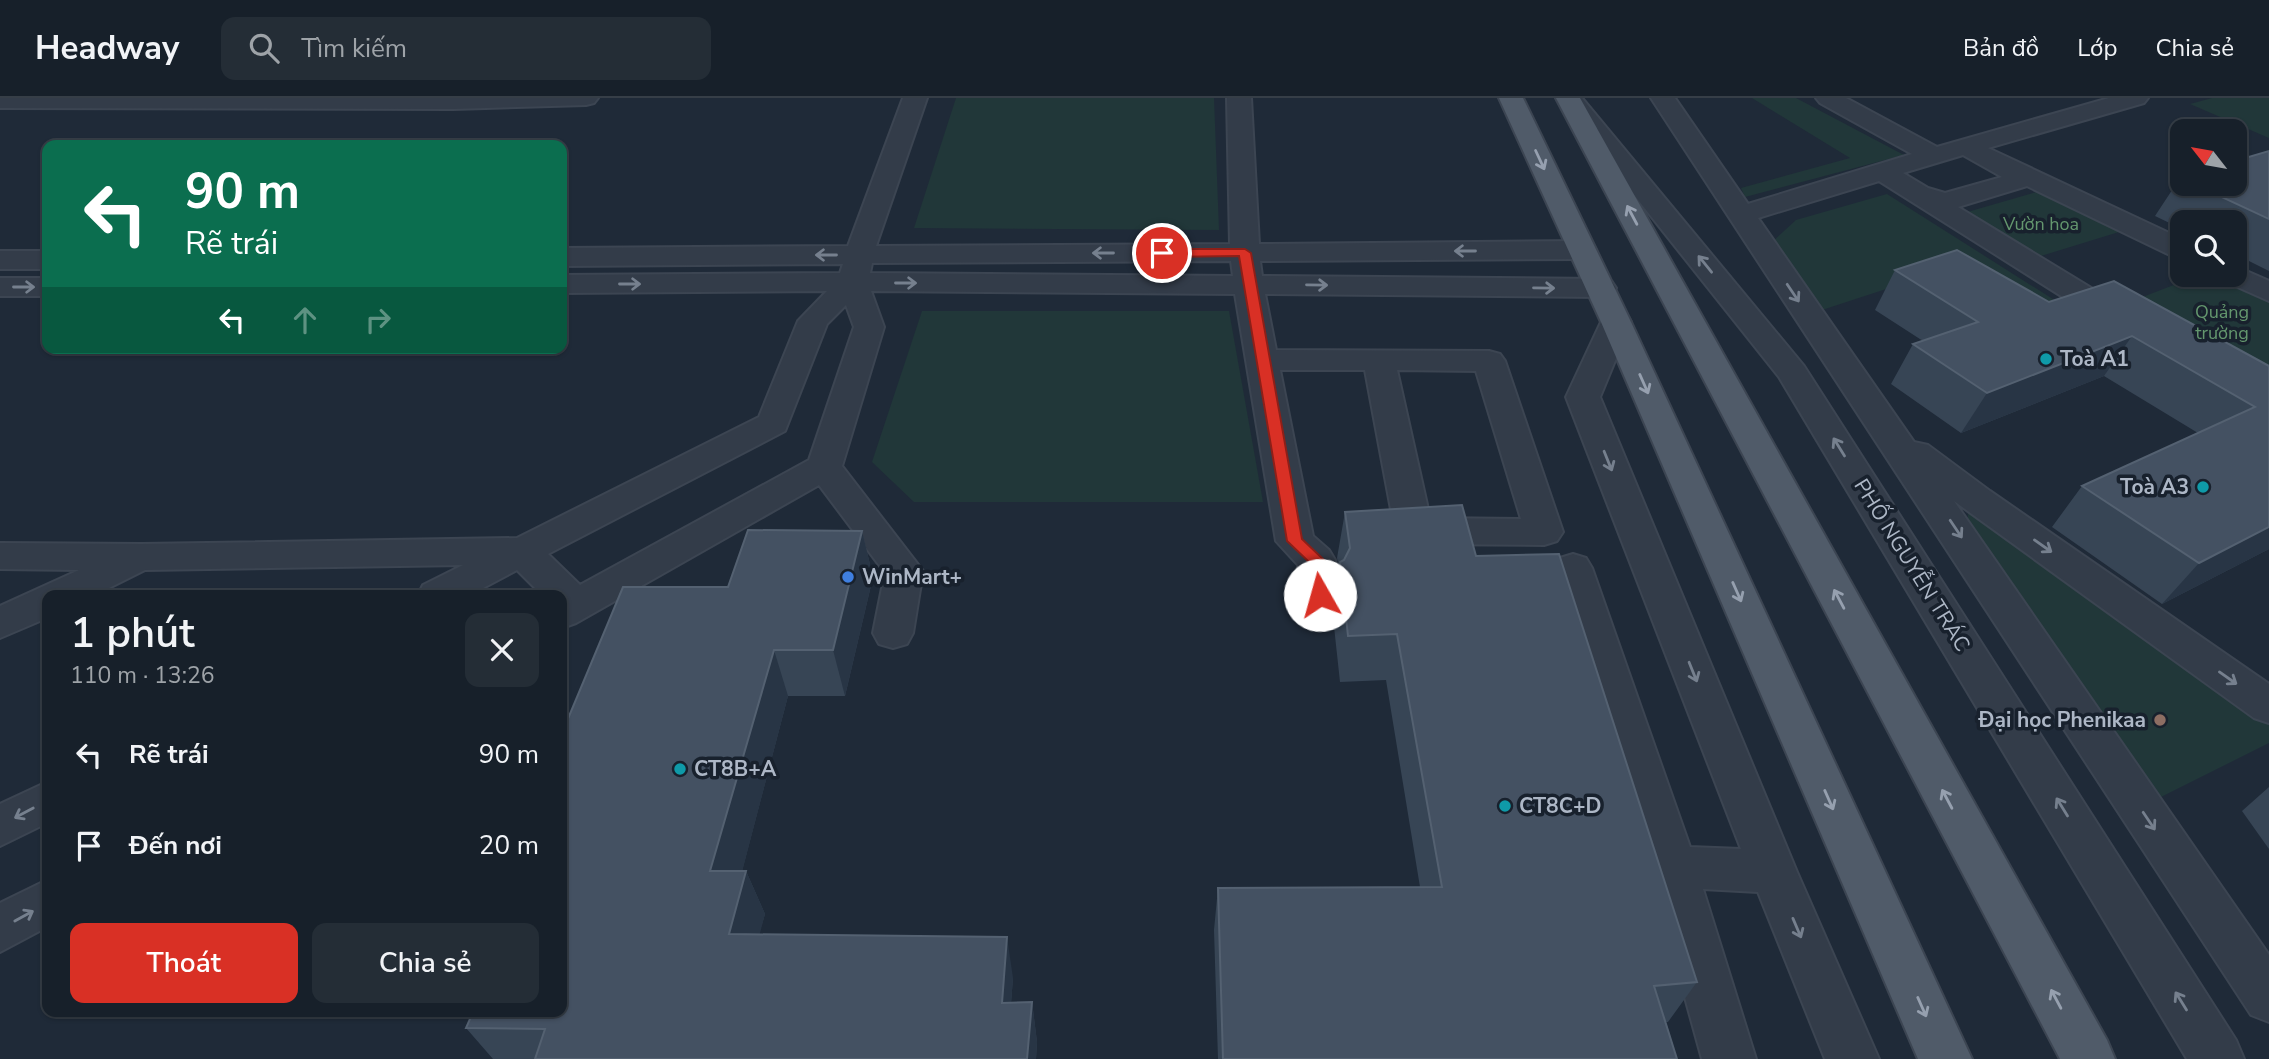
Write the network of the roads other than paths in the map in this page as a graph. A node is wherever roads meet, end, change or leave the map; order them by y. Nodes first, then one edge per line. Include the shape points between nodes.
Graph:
1 (586, 98) edge
2 (915, 98) edge
3 (1239, 98) edge
4 (1511, 98) edge
5 (1569, 98) edge
6 (1663, 98) edge
7 (1828, 98) edge
8 (2136, 98) edge
9 (218, 100) edge
10 (454, 100) edge
11 (0, 101) edge
12 (1968, 148) junction
13 (1933, 155) junction
14 (1881, 171) junction
15 (1740, 215) junction
16 (2170, 244) edge
17 (1582, 250) junction
18 (567, 257) edge
19 (0, 260) edge
20 (42, 260) edge
21 (856, 269) junction
22 (1246, 269) junction
23 (2247, 281) edge
24 (567, 284) edge
25 (0, 287) edge
26 (42, 287) edge
27 (2269, 292) edge
28 (1609, 305) junction
29 (2153, 337) edge
30 (1263, 360) junction
31 (1379, 361) junction
32 (1890, 432) junction
33 (824, 467) junction
34 (521, 551) junction
35 (0, 556) edge
36 (142, 557) junction
37 (1573, 568) dead end
38 (71, 590) edge
39 (447, 590) edge
40 (553, 590) edge
41 (1320, 595) dead end
42 (42, 603) edge
43 (569, 609) edge
44 (0, 623) edge
45 (893, 633) dead end
46 (2269, 706) edge
47 (42, 804) edge
48 (0, 826) edge
49 (1673, 867) junction
50 (1773, 872) junction
51 (42, 905) edge
52 (0, 929) edge
53 (2269, 998) edge
54 (1729, 1059) edge
55 (1852, 1059) edge
56 (1945, 1059) edge
57 (2088, 1059) edge
58 (2217, 1059) edge

1 - 10 street
2 - 21 street
3 - 22 street
4 -> 17 main road
57 -> 5 main road, PHỐ NGUYỄN TRÁC
58 -> 5 street, PHỐ NGUYỄN TRÁC via 1793,373
6 - 15 street
7 - 13 street
8 - 12 street
9 - 10 street
9 - 11 street
12 - 13 street
12 - 14 street via 2012,172 2018,181 1938,202
12 - 16 street
13 - 14 street
14 - 15 street
14 - 29 street
15 -> 32 street
17 -> 22 street
17 - 28 main road
21 -> 18 street
19 - 20 street
21 - 22 street
24 -> 21 street
21 - 33 street via 869,327
21 - 34 street via 813,321 773,423
22 -> 28 street
22 - 30 street
23 - 27 street
25 -> 26 street
28 -> 50 street via 1583,397
28 -> 56 main road
30 - 31 street
30 - 41 street via 1295,541 1316,560
31 - 31 street via 1414,531 1544,532 1489,361
32 -> 46 street via 1977,500
32 -> 53 street
33 - 43 street
33 - 45 street via 904,571
34 - 36 street
34 - 39 street
34 - 40 street
35 - 36 street
36 - 38 street
37 - 49 street
42 - 44 street
47 -> 48 street
49 - 50 street
49 - 54 street
50 -> 55 street
52 -> 51 street

